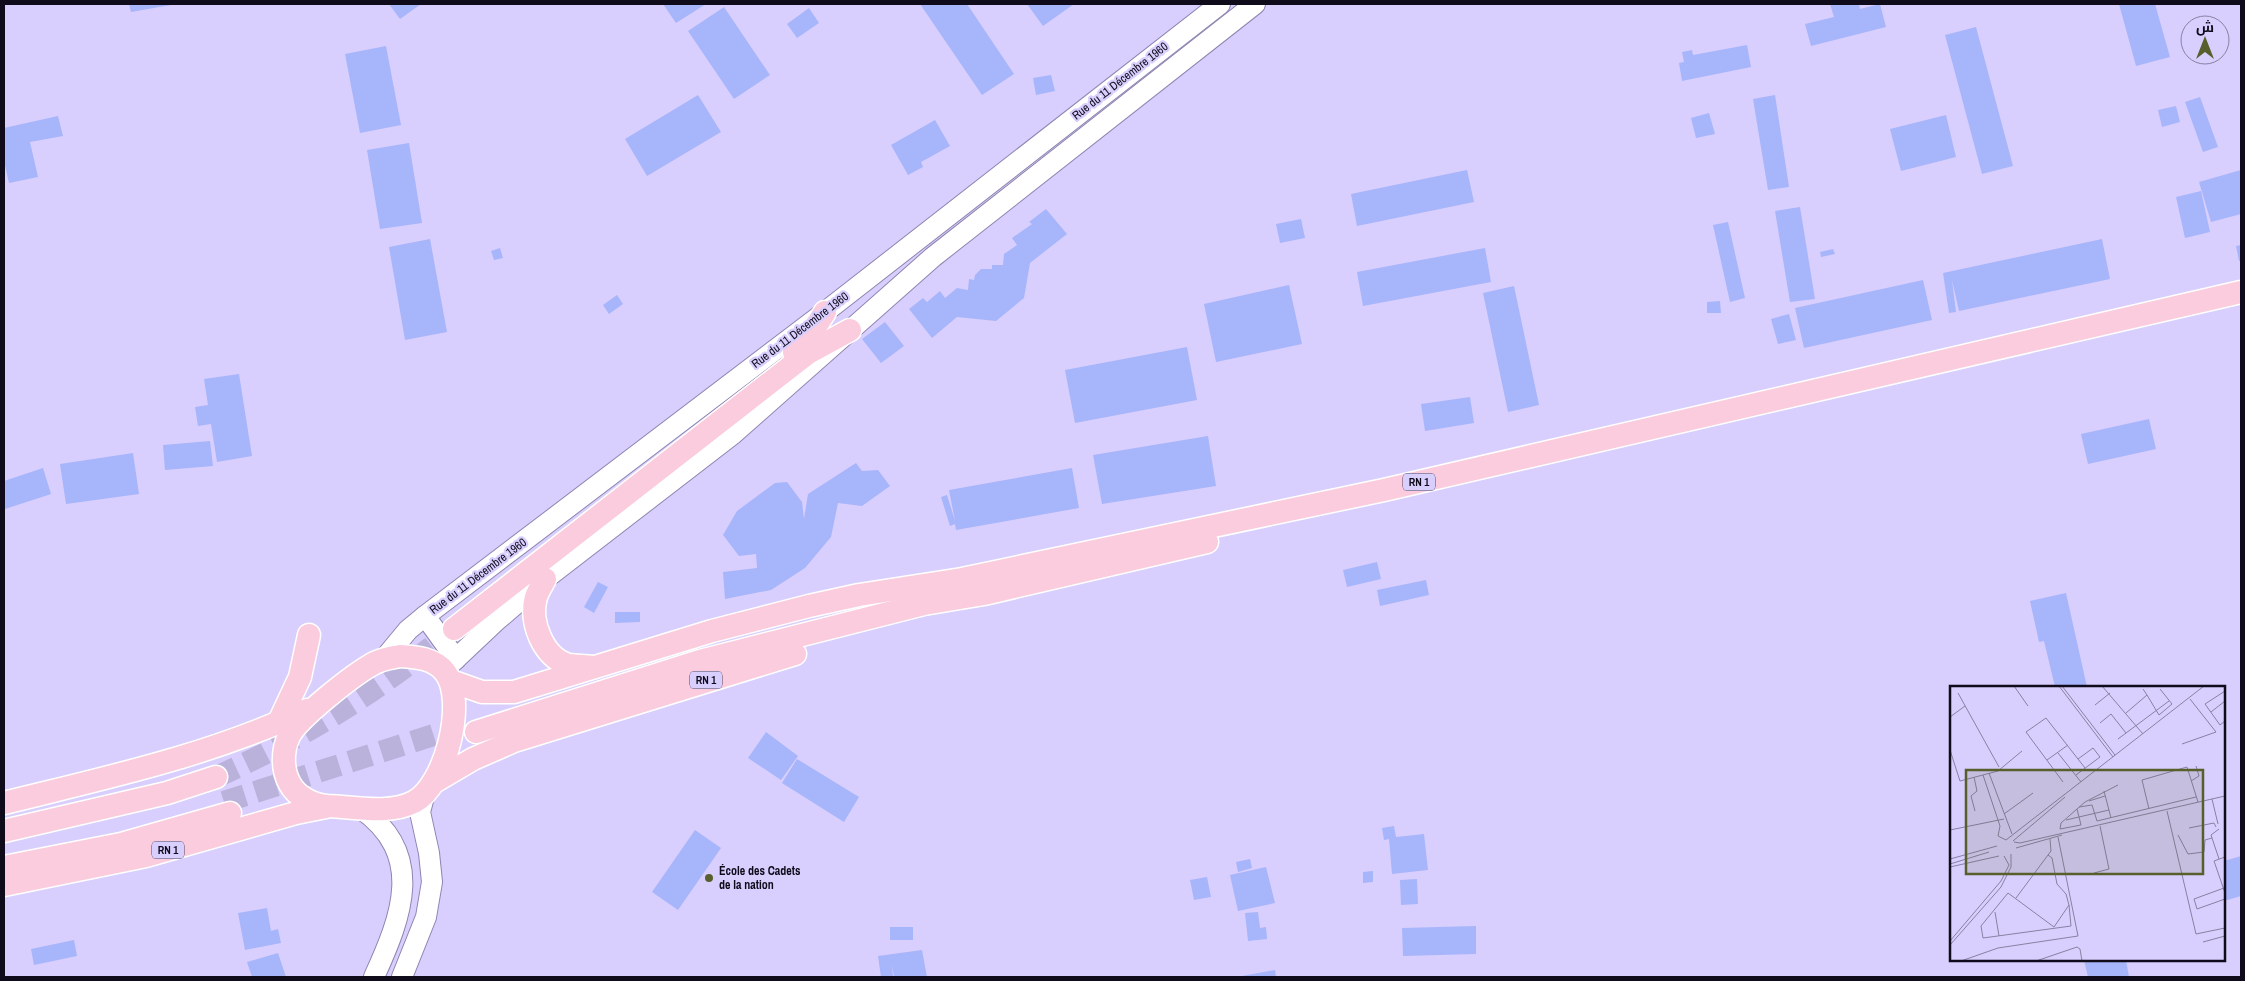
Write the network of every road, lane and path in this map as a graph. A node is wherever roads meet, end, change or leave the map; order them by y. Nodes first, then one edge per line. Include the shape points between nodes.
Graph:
1 (1220, 4) edge
2 (1255, 4) edge
3 (2241, 292) edge
4 (2241, 304) edge
5 (826, 312) joint
6 (850, 330) junction
7 (545, 579) junction
8 (962, 579) junction
9 (984, 594) junction
10 (442, 621) junction
11 (309, 635) dead end
12 (384, 659) junction
13 (596, 668) junction
14 (450, 670) junction
15 (317, 705) junction
16 (278, 724) junction
17 (429, 788) junction
18 (4, 803) edge
19 (330, 806) junction
20 (360, 808) junction
21 (4, 822) edge
22 (4, 831) edge
23 (4, 852) edge
24 (4, 868) edge
25 (4, 885) edge
26 (374, 977) edge
27 (402, 977) edge

1 - 5 main road, Rue du 11 Décembre 1960
2 - 6 main road, Rue du 11 Décembre 1960 via 933,257
3 - 8 main road, RN 1 via 1393,487
4 - 9 main road, RN 1
5 - 10 main road via 793,353
6 - 7 main road, Rue du 11 Décembre 1960 via 733,434
6 - 10 main road via 802,357
7 - 13 main road via 536,597 534,612 540,638 556,658 568,664
7 - 14 main road, Rue du 11 Décembre 1960 via 496,620
8 - 9 main road via 914,600 713,648 475,727 700,661 924,604
8 - 13 main road, RN 1 via 858,595 801,608 720,629
9 - 17 main road, RN 1 via 924,618 770,660 514,741 473,759
10 - 12 main road, Rue du 11 Décembre 1960 via 408,630
10 - 14 main road
11 - 16 main road via 300,677
12 - 14 main road via 400,656 418,658
12 - 15 main road
13 - 14 main road, RN 1 via 514,692 482,692
14 - 17 main road via 454,718 447,750
15 - 16 main road
15 - 19 main road via 289,735 284,765 291,787 310,802
16 - 18 main road via 158,766
17 - 20 main road via 414,801 397,807
17 - 27 main road via 420,812 432,882 426,917
19 - 20 main road
19 - 25 main road, RN 1 via 146,856
20 - 26 main road via 392,838 404,879 400,908
21 - 22 main road via 214,772 167,793
23 - 24 main road via 227,807 121,844

